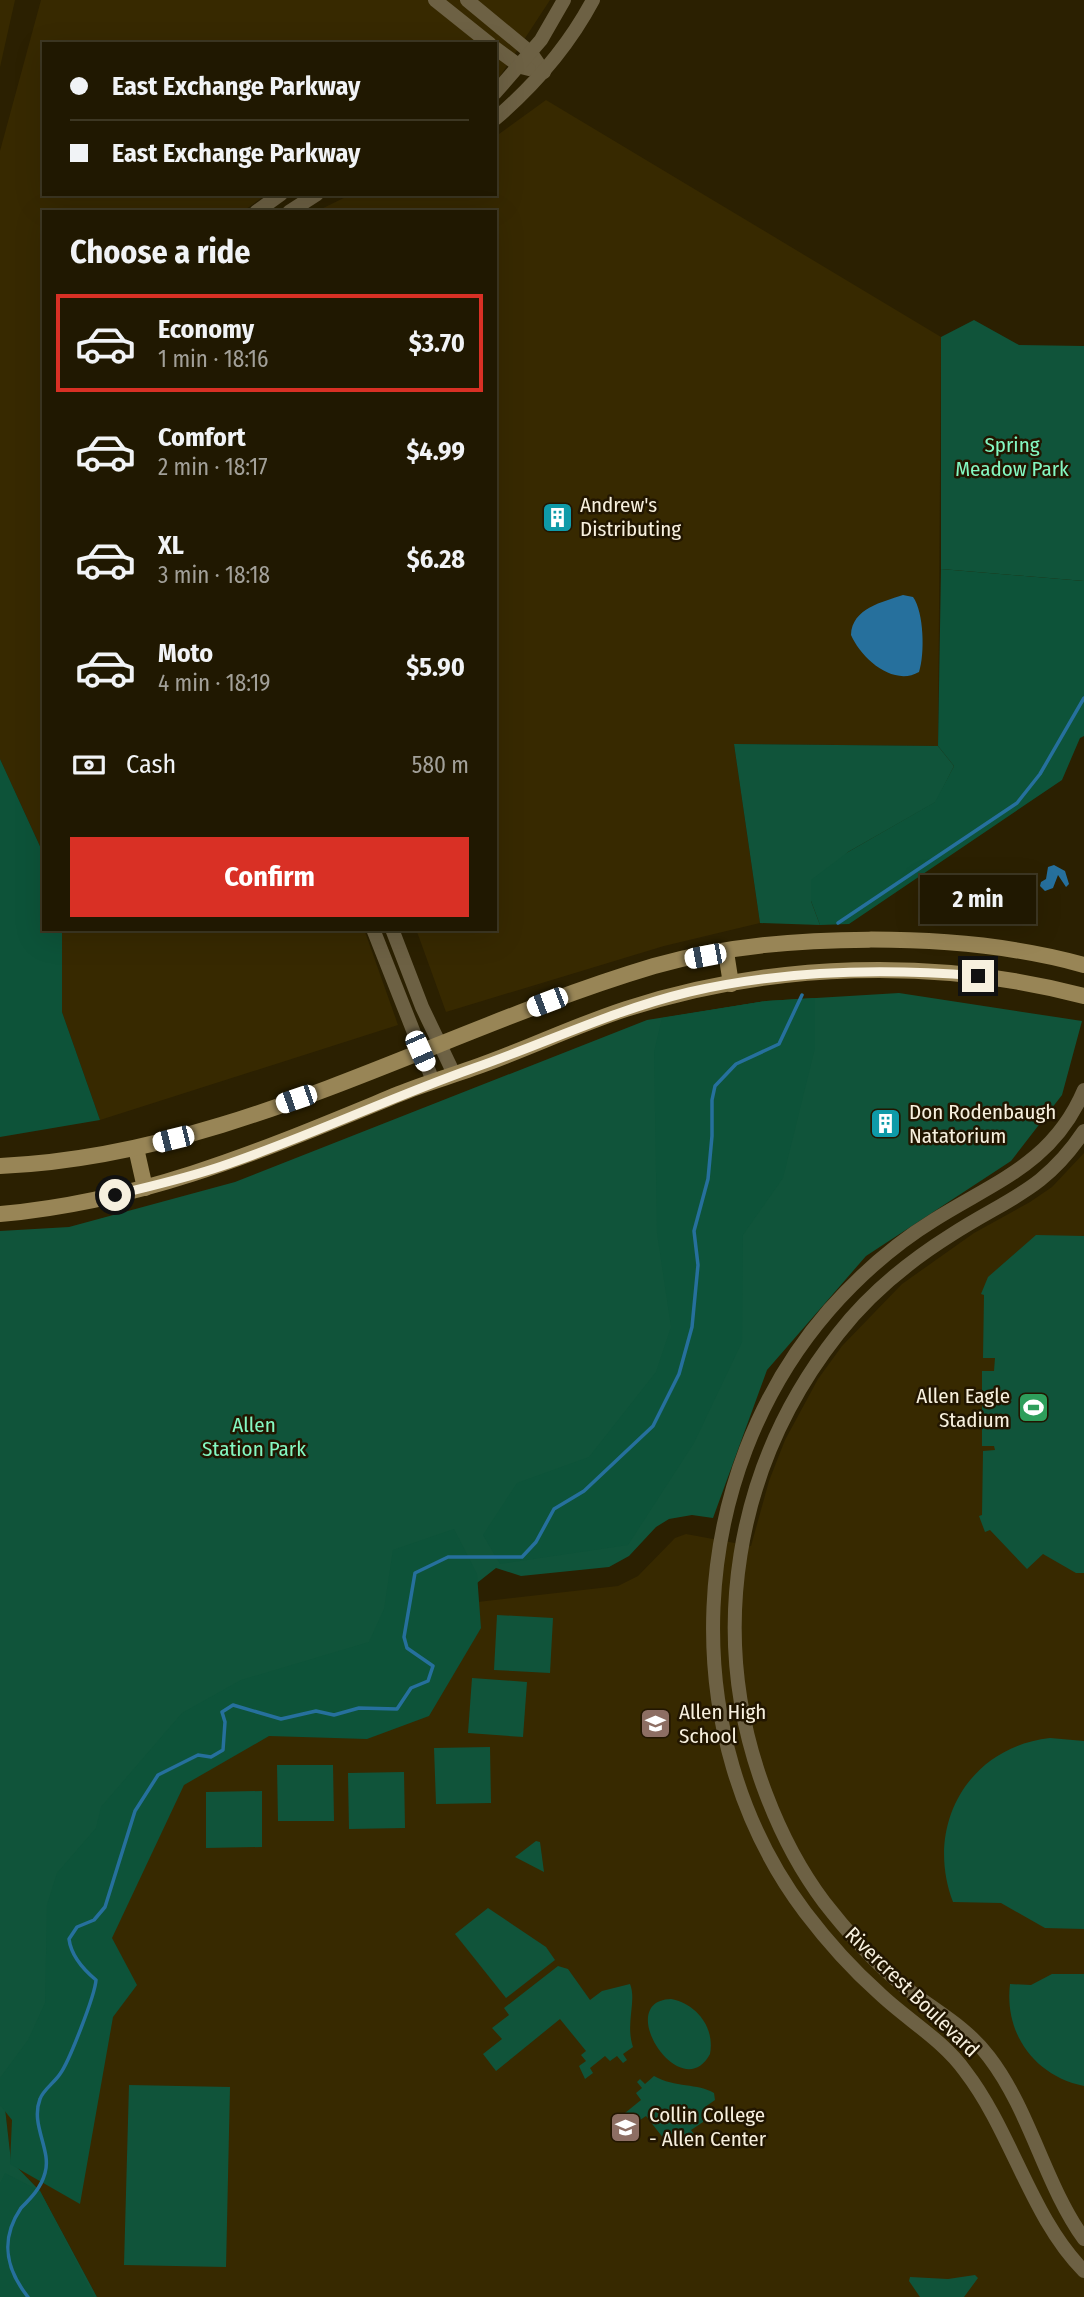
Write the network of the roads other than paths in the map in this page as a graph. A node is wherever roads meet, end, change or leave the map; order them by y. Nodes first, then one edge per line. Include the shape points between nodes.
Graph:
1 (435, 0) edge
2 (467, 0) edge
3 (564, 0) edge
4 (593, 0) edge
5 (488, 42) edge
6 (497, 49) edge
7 (531, 53) junction
8 (521, 67) junction
9 (544, 72) junction
10 (497, 91) edge
11 (497, 117) edge
12 (278, 196) edge
13 (296, 196) edge
14 (314, 196) edge
15 (259, 210) edge
16 (281, 210) edge
17 (292, 210) edge
18 (374, 931) edge
19 (393, 931) edge
20 (726, 952) junction
21 (1084, 965) edge
22 (731, 984) junction
23 (1084, 996) edge
24 (440, 1044) junction
25 (420, 1051) junction
26 (454, 1074) junction
27 (433, 1081) junction
28 (1084, 1090) edge
29 (1084, 1131) edge
30 (136, 1148) junction
31 (4, 1166) edge
32 (997, 1184) junction
33 (145, 1188) junction
34 (1007, 1202) junction
35 (7, 1214) edge
36 (1084, 2239) edge
37 (1084, 2271) edge

1 - 5 street
2 - 7 street
3 - 7 street
4 - 9 street
6 - 8 street
7 - 8 street
7 - 9 street
8 - 9 street
8 - 10 street
9 - 11 street
12 - 15 street
13 - 16 street
14 - 17 street
18 - 25 street
19 - 24 street
20 - 21 main road via 848,941 914,941 998,949
20 - 22 main road
20 - 24 main road via 645,970
22 - 23 main road via 820,973 908,971 1016,980
22 - 26 main road via 627,1009
24 - 25 main road
24 - 26 street
25 - 27 street
25 - 30 main road via 254,1114
26 - 27 main road
27 - 33 main road via 225,1165
28 - 32 street, Rivercrest Boulevard via 1050,1144
29 - 34 street, Rivercrest Boulevard via 1051,1173
30 - 31 main road
30 - 33 main road
32 - 34 street
32 - 37 street, Rivercrest Boulevard via 935,1219 885,1255 827,1312 778,1382 741,1464 722,1528 713,1592 715,1673 735,1774 748,1811 802,1908 841,1955 962,2066 993,2109 1047,2221
33 - 35 main road
34 - 36 street, Rivercrest Boulevard via 925,1252 877,1290 838,1334 794,1398 770,1446 747,1513 734,1586 734,1649 750,1747 776,1819 797,1859 824,1902 896,1980 944,2012 989,2056 1016,2102 1064,2211

